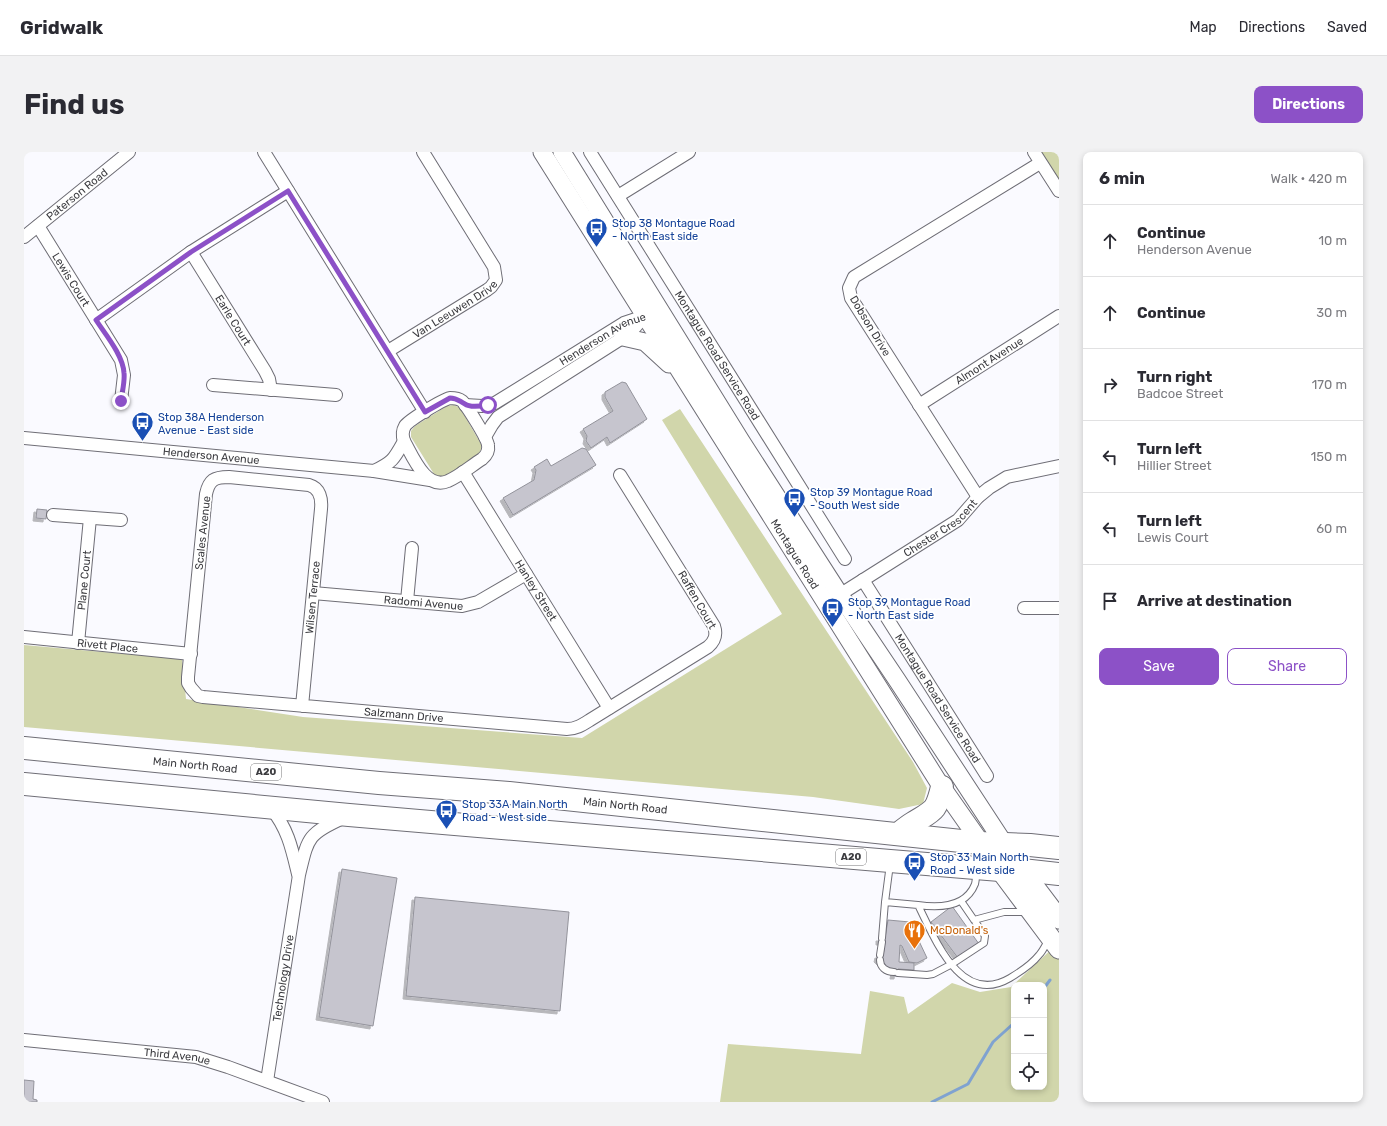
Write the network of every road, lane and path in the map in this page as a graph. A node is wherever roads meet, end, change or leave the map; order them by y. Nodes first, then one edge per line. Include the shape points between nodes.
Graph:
1 (264, 152) edge
2 (423, 152) edge
3 (542, 152) edge
4 (562, 152) edge
5 (590, 152) edge
6 (689, 152) edge
7 (1034, 152) edge
8 (126, 153) edge
9 (1040, 163) junction
10 (288, 191) junction
11 (1059, 191) edge
12 (618, 196) junction
13 (38, 226) junction
14 (24, 237) edge
15 (191, 252) junction
16 (652, 311) junction
17 (1059, 316) edge
18 (96, 320) junction
19 (623, 337) junction
20 (388, 351) junction
21 (685, 379) junction
22 (213, 385) dead end
23 (271, 390) junction
24 (336, 395) dead end
25 (121, 401) dead end
26 (465, 405) junction
27 (919, 405) junction
28 (425, 412) junction
29 (24, 438) edge
30 (485, 438) junction
31 (404, 441) junction
32 (1059, 466) edge
33 (374, 471) junction
34 (463, 472) junction
35 (620, 475) dead end
36 (430, 480) junction
37 (317, 489) joint
38 (978, 497) junction
39 (53, 515) dead end
40 (90, 518) junction
41 (121, 520) dead end
42 (412, 548) dead end
43 (845, 559) dead end
44 (526, 574) junction
45 (863, 580) junction
46 (313, 593) junction
47 (833, 599) junction
48 (407, 601) junction
49 (1024, 608) dead end
50 (1059, 608) edge
51 (24, 638) edge
52 (78, 642) junction
53 (191, 654) junction
54 (194, 692) joint
55 (302, 706) junction
56 (609, 708) junction
57 (24, 748) edge
58 (987, 776) dead end
59 (24, 784) edge
60 (942, 787) junction
61 (272, 808) junction
62 (349, 815) junction
63 (898, 834) junction
64 (980, 843) junction
65 (1005, 845) junction
66 (1059, 848) edge
67 (890, 861) junction
68 (978, 868) junction
69 (1000, 870) junction
70 (1022, 870) junction
71 (1059, 874) edge
72 (299, 875) junction
73 (961, 901) junction
74 (885, 902) junction
75 (918, 906) junction
76 (1031, 913) junction
77 (1059, 919) edge
78 (974, 920) junction
79 (1054, 943) edge
80 (952, 964) junction
81 (24, 1040) edge
82 (267, 1081) junction
83 (323, 1102) edge

1 - 10 street
2 - 20 street, Van Leeuwen Drive via 494,267 496,280 487,290
3 - 16 main road, Montague Road
4 - 16 main road, Montague Road
5 - 12 street, Montague Road Service Road
6 - 12 street
7 - 9 street
8 - 13 street, Paterson Road
9 - 11 street
9 - 27 street, Dobson Drive via 854,277 849,288 851,298
10 - 15 street
10 - 20 street
12 - 43 street, Montague Road Service Road
13 - 14 street, Paterson Road
13 - 18 street, Lewis Court
15 - 18 street
15 - 23 street, Earle Court via 265,371
16 - 19 street, Henderson Avenue
16 - 21 main road, Montague Road
16 - 26 street, Henderson Avenue via 624,323 495,403 482,406
16 - 47 main road, Montague Road via 741,441
17 - 27 street, Almont Avenue
18 - 25 street, Lewis Court via 124,368
19 - 21 main road via 645,342
19 - 30 street, Henderson Avenue via 503,413 495,420
20 - 28 street
21 - 47 main road, Montague Road
22 - 23 street
23 - 24 street
26 - 28 street via 459,399 450,398
26 - 30 street
27 - 38 street, Dobson Drive
28 - 31 street via 404,427
29 - 33 street, Henderson Avenue
30 - 34 street via 487,455
31 - 33 street via 390,463
31 - 36 street
32 - 38 street, Chester Crescent via 1007,478
33 - 36 street, Henderson Avenue
34 - 36 street via 441,483
34 - 44 street, Hanley Street
35 - 56 street, Raffen Court via 716,632 713,642 708,647
37 - 46 street, Wilsen Terrace via 321,504
37 - 53 street, Scales Avenue via 310,485 229,477 218,477 210,482 206,494
38 - 45 street, Chester Crescent via 958,520
39 - 40 street
40 - 41 street
40 - 52 street, Plane Court
42 - 48 street
44 - 48 street, Radomi Avenue via 471,604 462,606
44 - 56 street, Hanley Street
45 - 47 street, Chester Crescent
45 - 58 street, Montague Road Service Road
46 - 48 street, Radomi Avenue
46 - 55 street, Wilsen Terrace
47 - 60 main road, Montague Road
47 - 65 main road, Montague Road via 897,680
49 - 50 street
51 - 52 street, Rivett Place
52 - 53 street, Rivett Place
53 - 54 street, Scales Avenue via 188,683
54 - 55 street, Salzmann Drive via 203,697
55 - 56 street, Salzmann Drive via 566,729 580,726
57 - 63 highway, Main North Road / A20 via 516,794
59 - 61 highway, A20
60 - 63 highway via 932,812
60 - 64 main road, Montague Road
61 - 62 highway, A20
61 - 72 street, Technology Drive via 283,823
62 - 67 highway, A20
62 - 72 street, Technology Drive via 325,826 311,837 307,843
63 - 64 highway, Main North Road / A20
64 - 65 highway, Main North Road / A20
64 - 69 main road, Montague Road
65 - 66 highway, Main North Road / A20
65 - 70 main road, Montague Road
67 - 68 highway, A20
67 - 74 lane
68 - 69 highway, A20
68 - 73 lane via 975,884
69 - 70 highway, A20
69 - 76 main road, Montague Road
70 - 71 highway, A20
70 - 77 main road, Montague Road
72 - 82 street, Technology Drive
73 - 75 lane via 935,907
73 - 78 lane
74 - 75 lane
74 - 80 lane via 880,964 887,971 927,975
75 - 80 lane
76 - 78 lane via 1004,912
76 - 79 main road, Montague Road
78 - 80 lane via 984,936 984,943
79 - 80 lane via 1019,972 998,983 970,982
81 - 82 street, Third Avenue via 196,1057
82 - 83 street, Third Avenue

